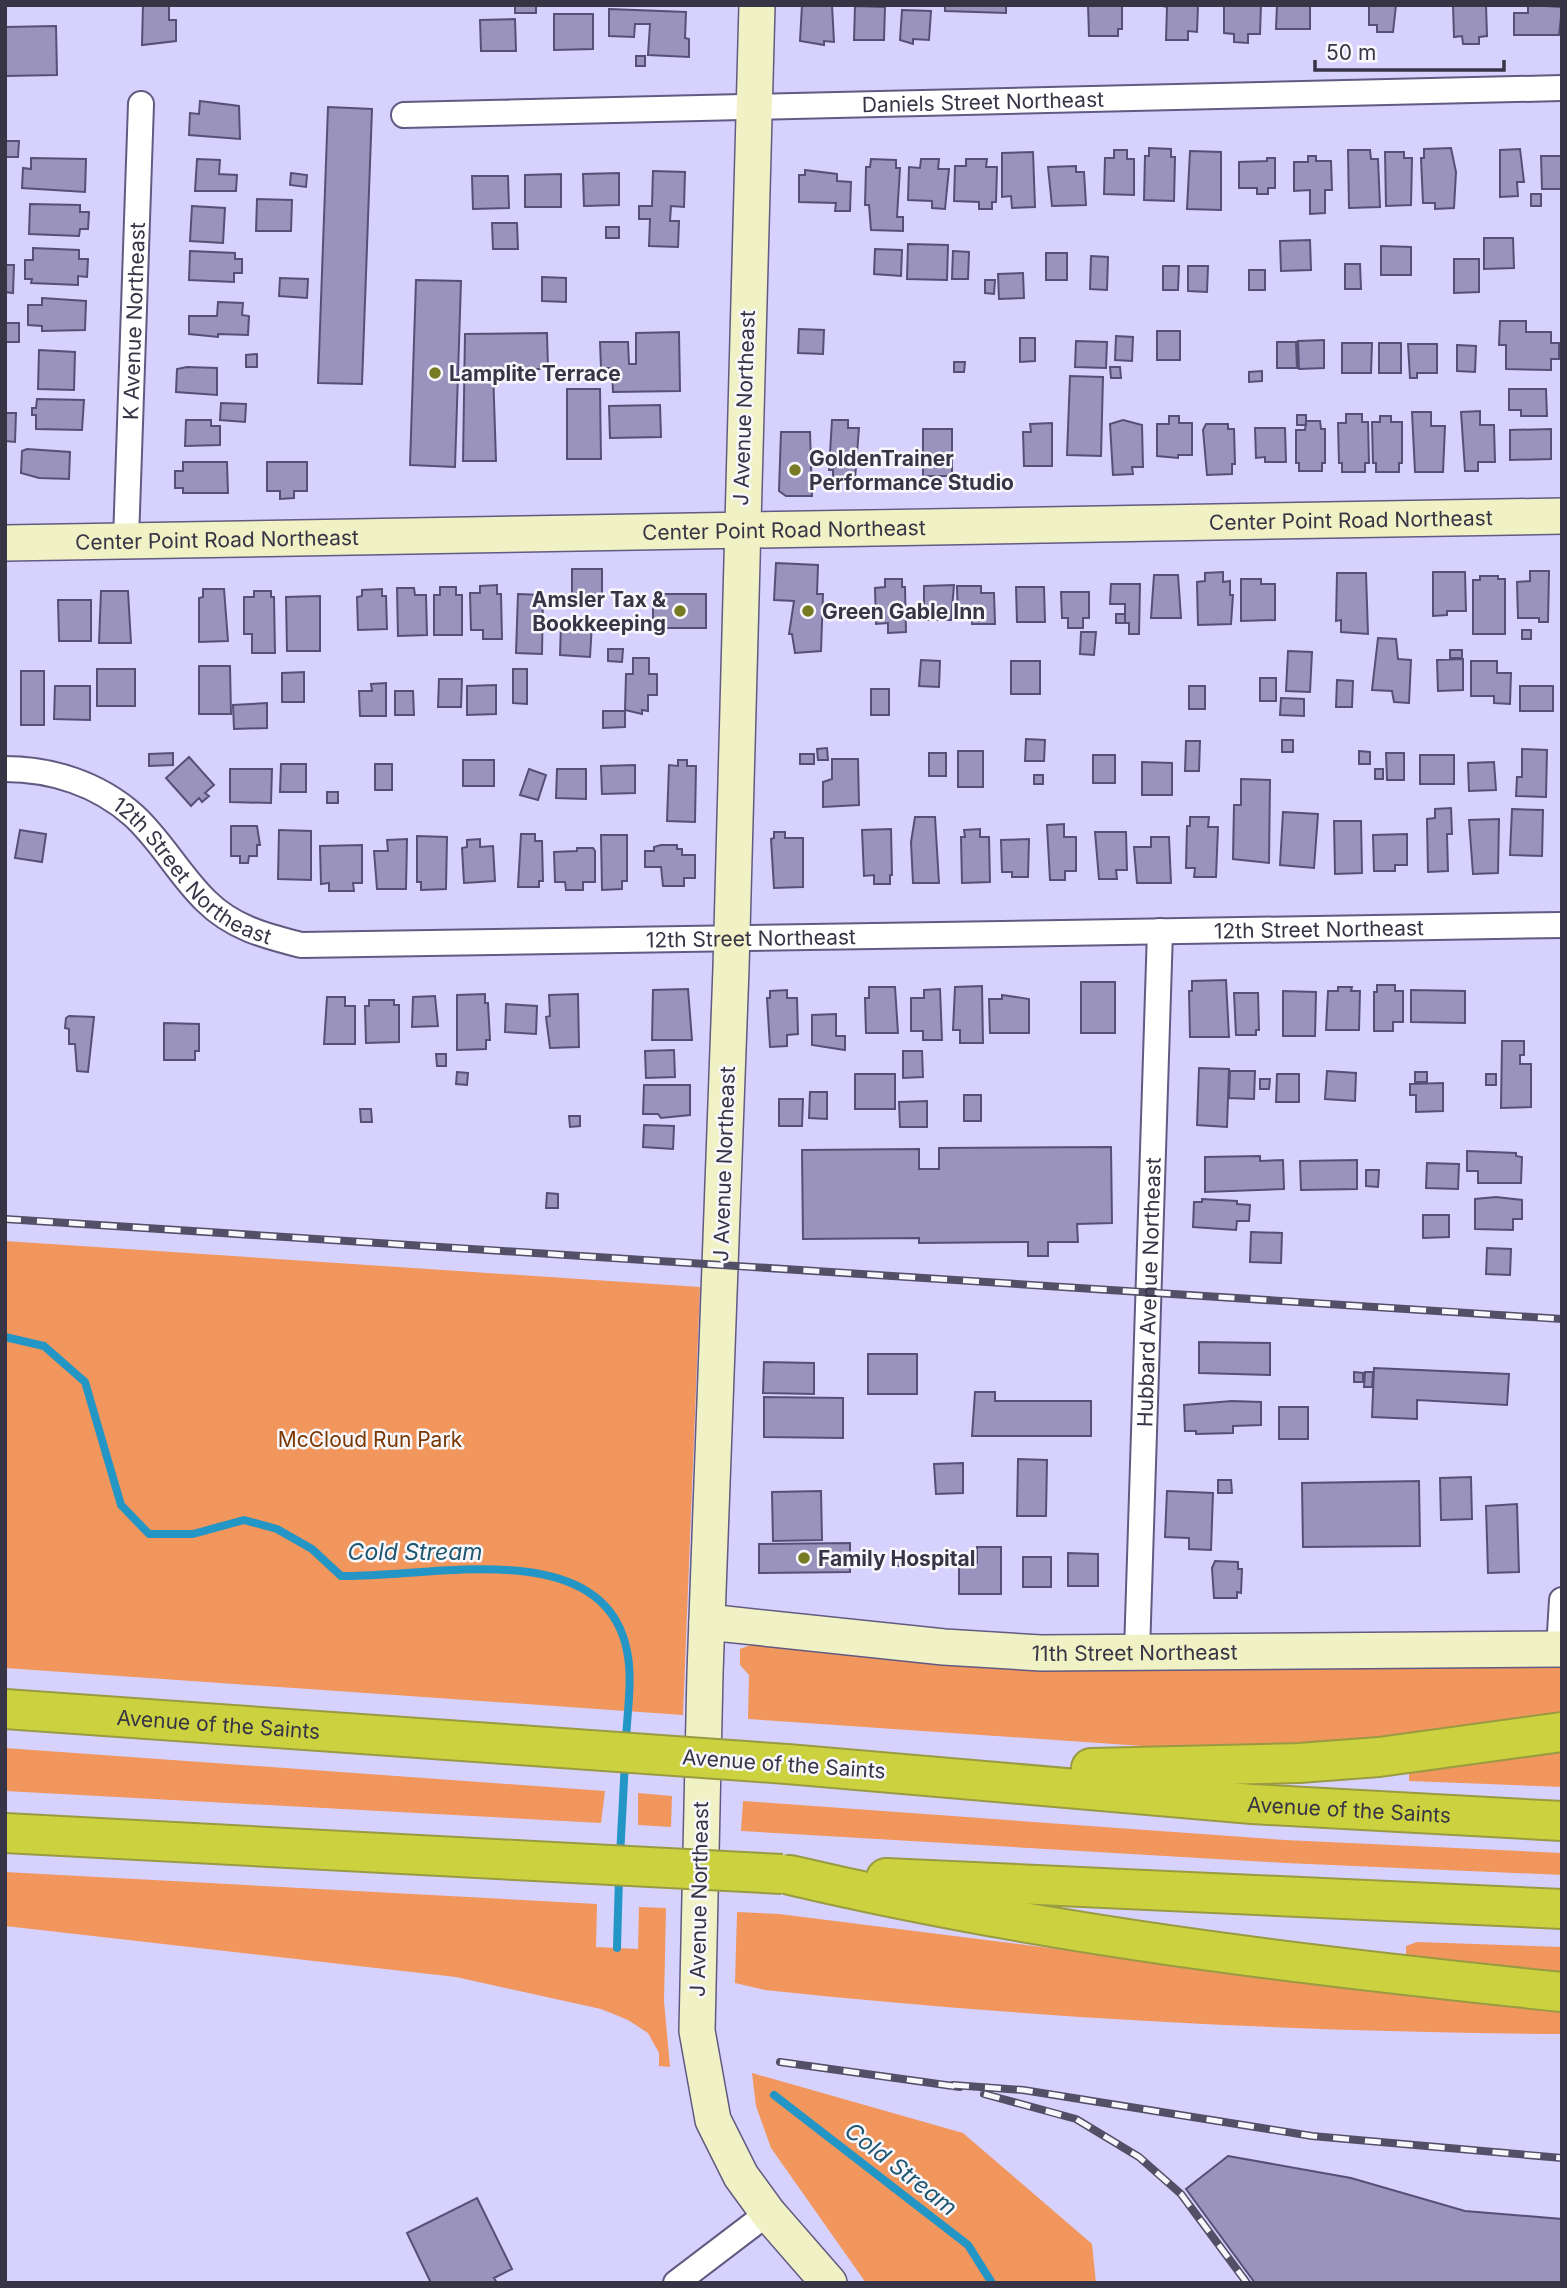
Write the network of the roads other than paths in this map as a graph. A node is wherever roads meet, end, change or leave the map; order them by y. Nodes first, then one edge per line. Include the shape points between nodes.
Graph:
1 (757, 5) edge
2 (1562, 88) edge
3 (141, 104) dead end
4 (753, 108) junction
5 (404, 115) dead end
6 (1562, 516) edge
7 (740, 531) junction
8 (126, 540) junction
9 (5, 543) edge
10 (5, 769) edge
11 (1562, 925) edge
12 (1160, 932) junction
13 (732, 938) junction
14 (1562, 1600) edge
15 (707, 1622) junction
16 (1561, 1649) edge
17 (1137, 1652) junction
18 (5, 1709) edge
19 (1562, 1732) edge
20 (928, 1775) junction
21 (1562, 1821) edge
22 (5, 1833) edge
23 (786, 1875) junction
24 (1562, 1909) edge
25 (1562, 1992) edge
26 (768, 2213) junction
27 (676, 2283) edge
28 (829, 2283) edge

1 - 4 street, J Avenue Northeast
2 - 4 street, Daniels Street Northeast
3 - 8 street, K Avenue Northeast
4 - 5 street, Daniels Street Northeast
4 - 7 street, J Avenue Northeast
6 - 7 street, Center Point Road Northeast
7 - 8 street, Center Point Road Northeast
7 - 13 street, J Avenue Northeast
8 - 9 street, Center Point Road Northeast
10 - 13 street, 12th Street Northeast via 60,775 99,791 134,816 206,902 248,931 302,945
11 - 12 street, 12th Street Northeast
12 - 13 street, 12th Street Northeast
12 - 17 street, Hubbard Avenue Northeast
13 - 15 street, J Avenue Northeast
14 - 16 street
15 - 17 street, 11th Street Northeast via 944,1647
15 - 26 street, J Avenue Northeast via 697,2031 713,2120 741,2176
16 - 17 street, 11th Street Northeast
18 - 20 highway, Avenue of the Saints, bridge
19 - 20 highway via 1299,1763
20 - 21 highway, Avenue of the Saints via 1252,1804
22 - 23 highway, bridge
23 - 24 highway
23 - 25 highway via 1150,1945
26 - 27 street
26 - 28 street, J Avenue Northeast

